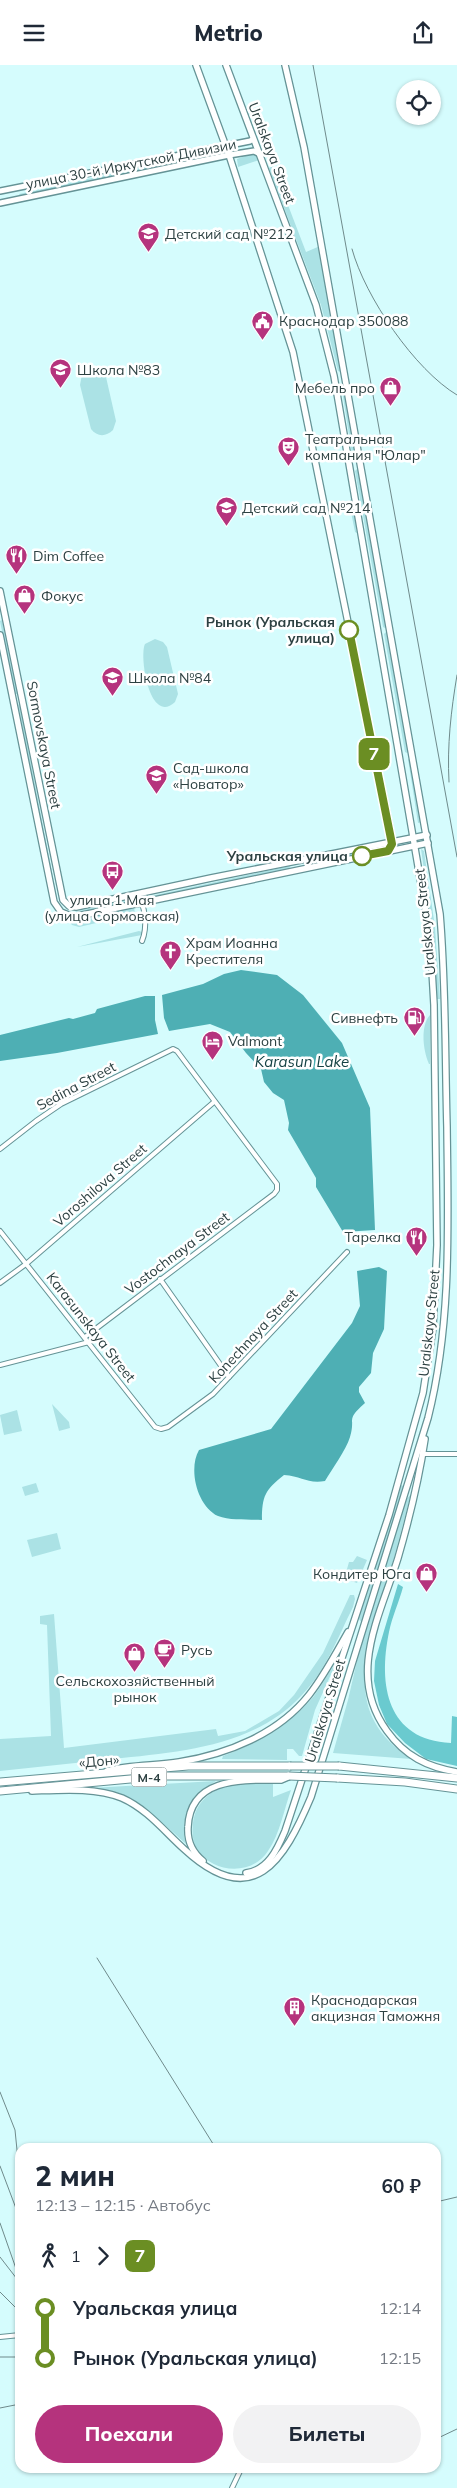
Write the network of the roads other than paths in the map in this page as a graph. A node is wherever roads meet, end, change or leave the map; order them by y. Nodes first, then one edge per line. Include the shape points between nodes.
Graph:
1 (196, 65) edge
2 (226, 65) edge
3 (285, 65) edge
4 (253, 139) junction
5 (225, 145) junction
6 (258, 153) junction
7 (229, 155) junction
8 (3, 191) edge
9 (8, 201) junction
10 (0, 203) edge
11 (344, 374) junction
12 (334, 376) junction
13 (0, 591) edge
14 (0, 635) edge
15 (22, 699) junction
16 (14, 701) junction
17 (427, 835) junction
18 (414, 837) junction
19 (390, 841) junction
20 (428, 843) junction
21 (415, 845) junction
22 (388, 851) junction
23 (146, 891) junction
24 (134, 894) junction
25 (148, 901) junction
26 (141, 903) junction
27 (142, 941) dead end
28 (434, 1000) junction
29 (445, 1000) junction
30 (214, 1102) junction
31 (0, 1149) edge
32 (0, 1231) edge
33 (347, 1252) dead end
34 (26, 1264) junction
35 (160, 1279) junction
36 (0, 1283) edge
37 (85, 1337) junction
38 (89, 1342) junction
39 (0, 1365) edge
40 (229, 1377) junction
41 (428, 1417) junction
42 (168, 1427) joint
43 (423, 1454) junction
44 (457, 1454) edge
45 (354, 1622) junction
46 (363, 1627) junction
47 (457, 1772) edge
48 (99, 1773) junction
49 (289, 1777) junction
50 (457, 1779) edge
51 (0, 1782) edge
52 (10, 1789) junction
53 (457, 1789) edge
54 (0, 1791) edge
55 (15, 2336) edge
56 (0, 2337) edge
57 (240, 2473) edge
58 (232, 2488) edge

1 - 5 main road
2 - 4 main road, Uralskaya Street
3 - 11 main road, Uralskaya Street via 304,147
4 - 5 street, улица 30-й Иркутской Дивизии
4 - 6 main road, Uralskaya Street
5 - 7 main road
5 - 8 street, улица 30-й Иркутской Дивизии
6 - 7 street, улица 30-й Иркутской Дивизии
6 - 12 main road, Uralskaya Street via 316,305
7 - 9 street, улица 30-й Иркутской Дивизии
7 - 19 main road via 293,352
8 - 9 street, улица 30-й Иркутской Дивизии
9 - 10 street, улица 30-й Иркутской Дивизии
11 - 12 main road
11 - 17 main road, Uralskaya Street
12 - 18 main road, Uralskaya Street
13 - 15 main road, Sormovskaya Street
14 - 16 main road, Sormovskaya Street
15 - 16 main road
15 - 24 main road, Sormovskaya Street via 63,900 76,907
16 - 26 main road, Sormovskaya Street via 57,908 73,917
17 - 18 main road
17 - 20 main road, Uralskaya Street
18 - 19 main road
18 - 21 main road, Uralskaya Street
19 - 22 main road via 392,847
19 - 23 main road
20 - 21 main road
20 - 29 main road, Uralskaya Street via 440,914
21 - 22 main road
21 - 28 main road, Uralskaya Street via 430,937
22 - 25 main road
23 - 24 main road
23 - 25 street via 144,900
24 - 26 street
25 - 26 main road
26 - 27 street via 146,931
28 - 29 street
28 - 45 main road, Uralskaya Street via 437,1245 432,1333 419,1411
29 - 41 main road, Uralskaya Street via 447,1273 438,1361
30 - 31 street, Sedina Street via 177,1051 168,1050 61,1104
30 - 34 street, Voroshilova Street
30 - 35 street, Vostochnaya Street via 277,1184 277,1190
32 - 34 street, Karasunskaya Street
33 - 40 street, Konechnaya Street
34 - 36 street, Voroshilova Street
34 - 37 street, Karasunskaya Street
35 - 37 street, Vostochnaya Street
35 - 40 street
37 - 38 street, Karasunskaya Street
38 - 39 street
38 - 42 street, Karasunskaya Street via 155,1427
40 - 42 street, Konechnaya Street via 213,1395
41 - 43 main road
41 - 46 main road, Uralskaya Street
43 - 44 street
43 - 47 main road via 398,1555 368,1652 367,1683 379,1720 400,1746 430,1766
45 - 46 main road via 356,1630
45 - 48 main road via 310,1694 290,1714 259,1736 231,1750 203,1758 115,1768
45 - 49 main road, Uralskaya Street via 300,1791 273,1856 250,1873 226,1873 214,1869 199,1857 188,1837 188,1819 205,1792 229,1781
46 - 52 main road, Uralskaya Street via 311,1797 293,1838 274,1863 257,1874 232,1877 202,1865 150,1817 122,1798 81,1791
48 - 50 highway, «Дон» / М-4, bridge via 188,1766 339,1766
48 - 51 highway, «Дон» / М-4
49 - 52 highway, «Дон» / М-4 via 164,1776
49 - 53 highway, М-4, bridge via 337,1777
52 - 54 highway, М-4
55 - 56 street
57 - 58 street

